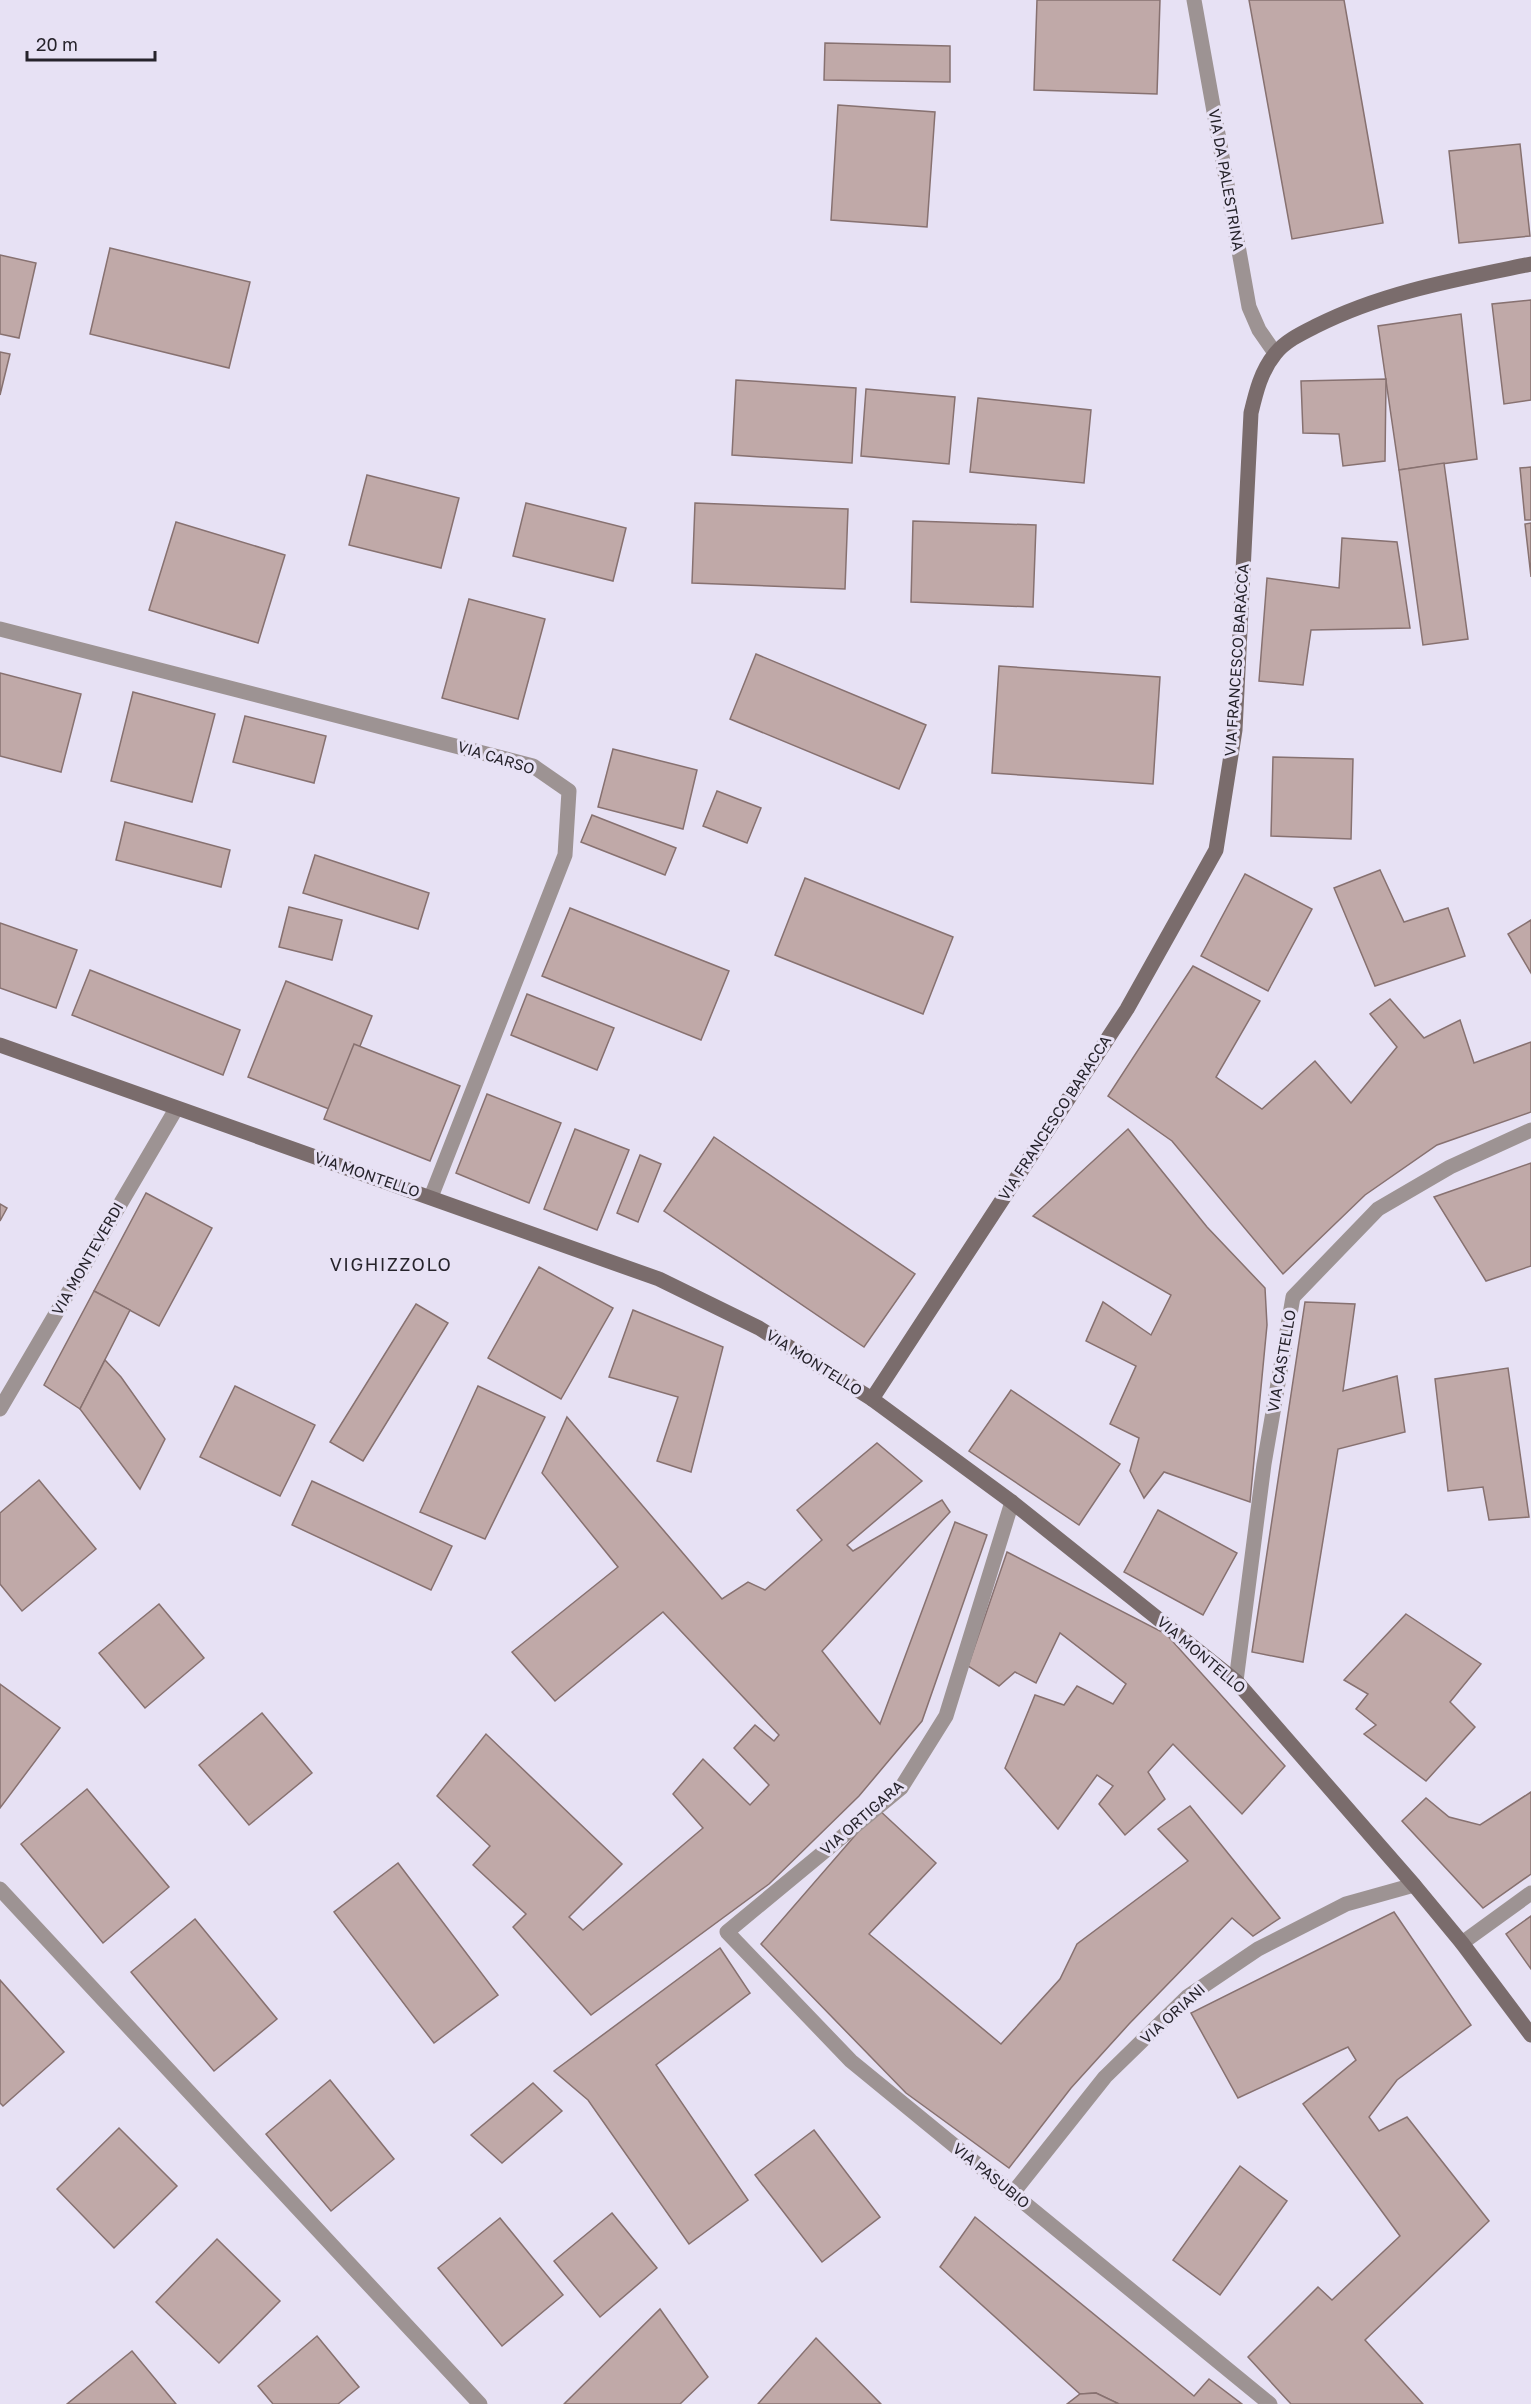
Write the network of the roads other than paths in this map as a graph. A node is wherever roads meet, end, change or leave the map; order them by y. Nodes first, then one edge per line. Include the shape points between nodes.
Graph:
1 (1194, 0) edge
2 (1531, 264) edge
3 (1275, 353) junction
4 (0, 629) edge
5 (0, 1046) edge
6 (176, 1109) junction
7 (1531, 1130) edge
8 (431, 1197) junction
9 (872, 1399) junction
10 (0, 1409) edge
11 (1012, 1502) junction
12 (1236, 1681) junction
13 (1414, 1885) junction
14 (0, 1889) edge
15 (1531, 1893) edge
16 (727, 1932) joint
17 (1462, 1943) junction
18 (1531, 2035) edge
19 (1012, 2194) junction
20 (480, 2404) edge
21 (1270, 2404) edge

1 - 3 street, VIA DA PALESTRINA via 1249,307
2 - 3 street, VIA FRANCESCO BARACCA via 1443,282 1362,305 1296,336
3 - 9 street, VIA FRANCESCO BARACCA via 1258,382 1251,413 1235,730 1216,850 1127,1009
4 - 8 street, VIA CARSO via 533,766 569,790 565,855
5 - 6 street, VIA MONTELLO
6 - 8 street, VIA MONTELLO
6 - 10 street, VIA MONTEVERDI
7 - 12 street, VIA CASTELLO via 1450,1167 1378,1209 1293,1298 1264,1464
8 - 9 street, VIA MONTELLO via 659,1279 759,1328
9 - 11 street, VIA MONTELLO
11 - 12 street, VIA MONTELLO
11 - 16 street, VIA ORTIGARA via 946,1716 901,1788
12 - 13 street, VIA MONTELLO
13 - 17 street, VIA MONTELLO
13 - 19 street, VIA ORIANI via 1346,1904 1258,1949 1187,1997 1105,2077
14 - 20 street
15 - 17 street
16 - 19 street, VIA PASUBIO via 851,2061
17 - 18 street, VIA MONTELLO
19 - 21 street, VIA PASUBIO

